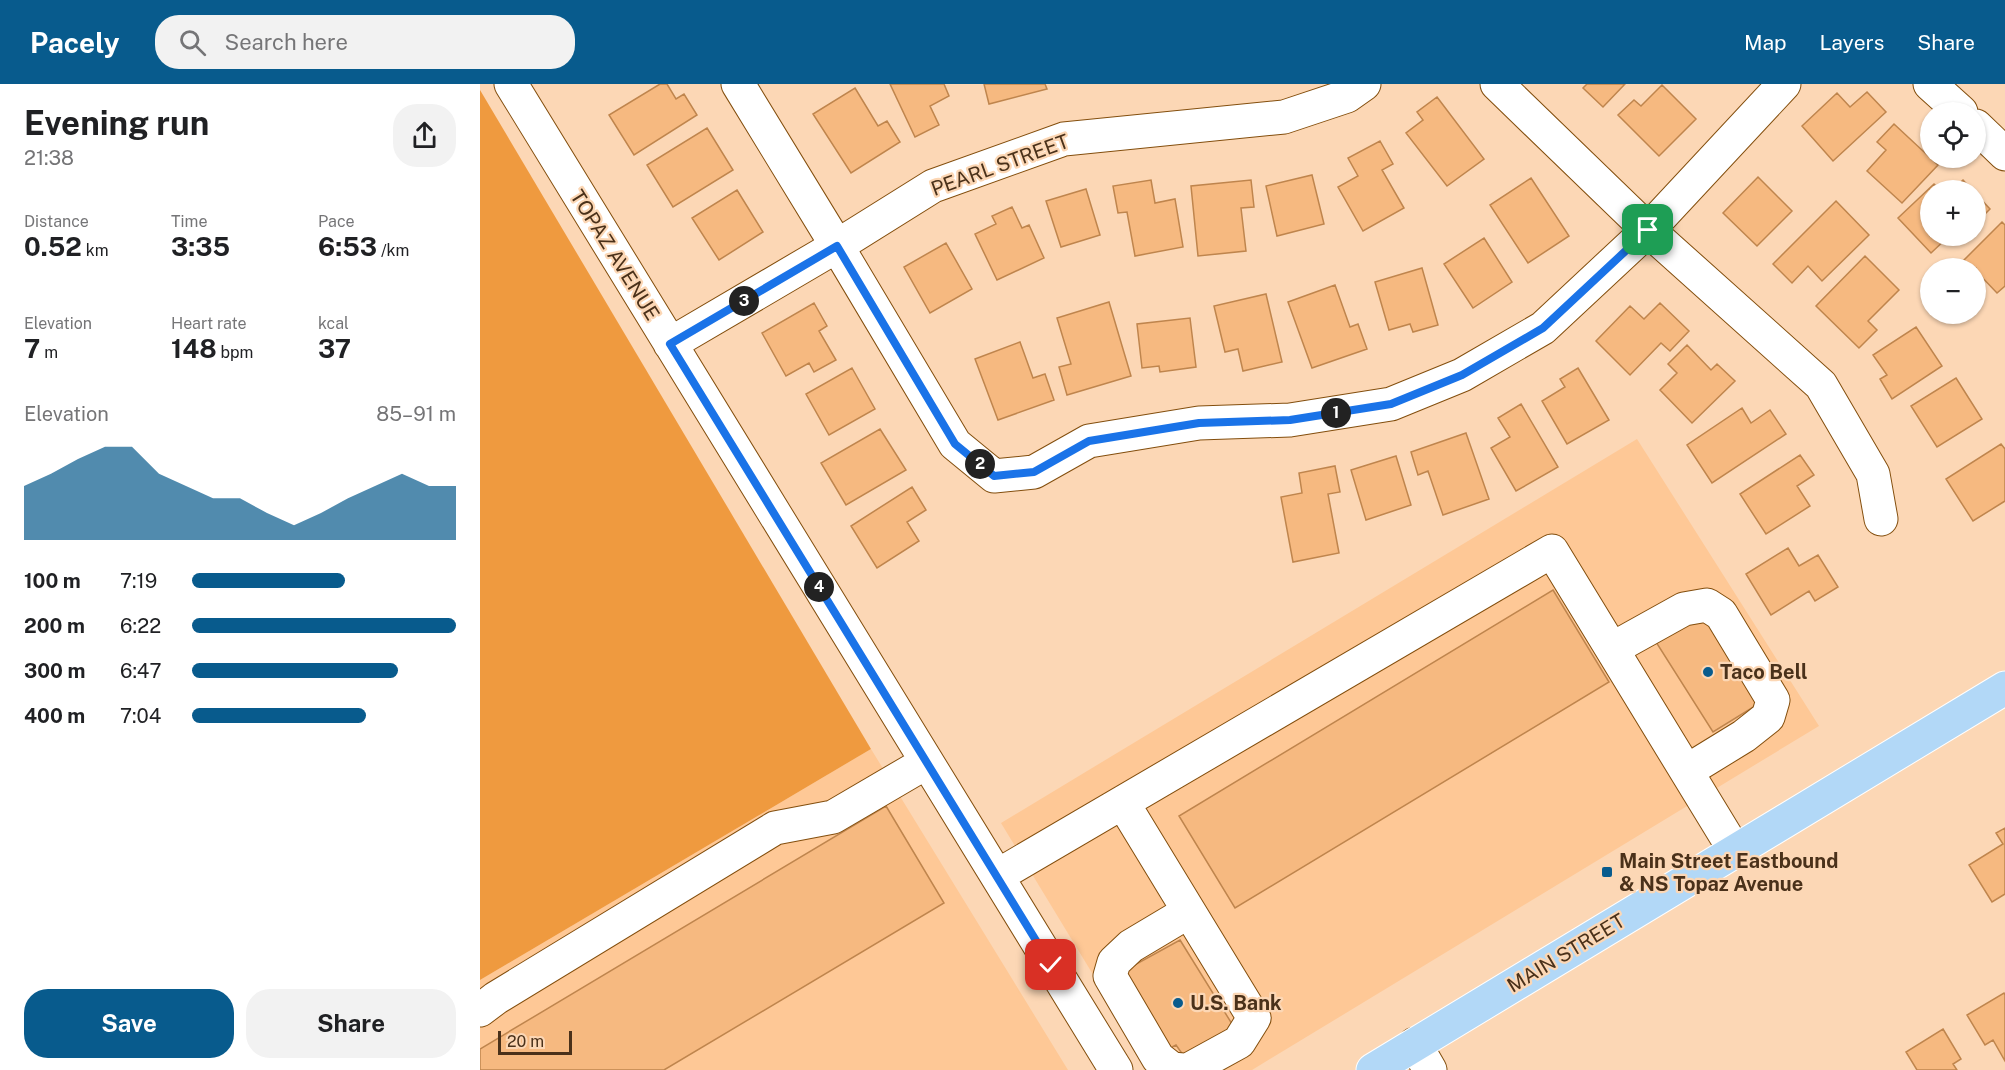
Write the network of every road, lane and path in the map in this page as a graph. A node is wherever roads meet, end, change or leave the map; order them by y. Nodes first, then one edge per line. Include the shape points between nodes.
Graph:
1 (511, 84) edge
2 (738, 84) edge
3 (1364, 84) edge
4 (1497, 84) edge
5 (1784, 84) edge
6 (1930, 84) edge
7 (1950, 102) edge
8 (1986, 136) edge
9 (2005, 154) edge
10 (1648, 230) junction
11 (837, 246) junction
12 (670, 344) junction
13 (1881, 519) dead end
14 (1612, 649) junction
15 (2005, 688) edge
16 (927, 762) junction
17 (1686, 771) junction
18 (1123, 803) junction
19 (1735, 851) junction
20 (997, 876) junction
21 (1188, 912) junction
22 (480, 1010) edge
23 (1423, 1057) edge
24 (1116, 1070) edge
25 (1183, 1070) edge
26 (1188, 1070) edge
27 (1373, 1070) edge

1 - 12 street, TOPAZ AVENUE
2 - 11 street
3 - 11 street, PEARL STREET via 1347,96 1284,117 1064,139 933,186
4 - 10 street
5 - 10 street
6 - 7 street
8 - 9 street
10 - 11 street via 1543,328 1462,375 1391,404 1290,420 1199,423 1089,441 1034,472 994,476 955,444
10 - 13 street via 1821,385 1873,474
11 - 12 street, PEARL STREET
12 - 16 street, TOPAZ AVENUE
14 - 17 street
14 - 17 street via 1684,609 1707,605 1721,614 1773,700 1768,717
14 - 18 street via 1552,551
15 - 19 main road, MAIN STREET
16 - 20 street, TOPAZ AVENUE
16 - 22 street via 833,817 775,828
17 - 19 street
18 - 20 street
18 - 21 street
19 - 23 main road, MAIN STREET
20 - 24 street, TOPAZ AVENUE
21 - 25 street via 1131,946 1114,962 1110,976 1158,1058
21 - 26 street via 1254,1018 1239,1042
23 - 27 main road, MAIN STREET

